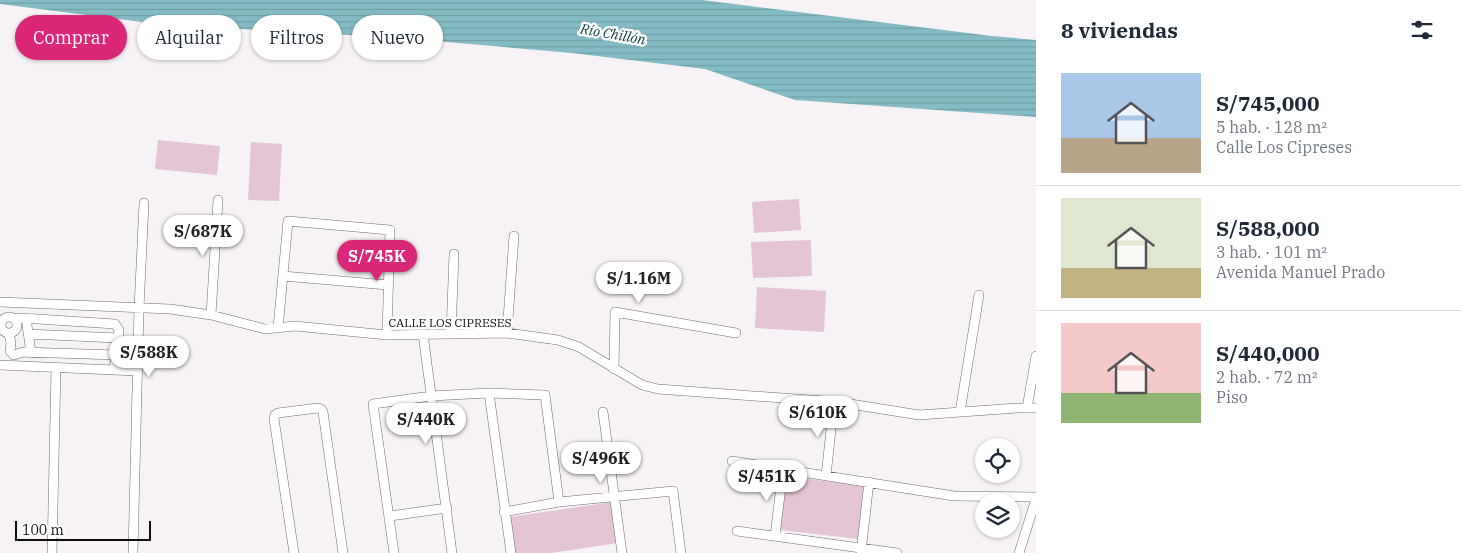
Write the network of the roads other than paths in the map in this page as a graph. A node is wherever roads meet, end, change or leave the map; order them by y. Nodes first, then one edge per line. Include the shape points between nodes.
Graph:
1 (218, 200) dead end
2 (144, 203) dead end
3 (514, 236) dead end
4 (454, 254) dead end
5 (283, 276) junction
6 (388, 285) junction
7 (979, 295) dead end
8 (0, 302) edge
9 (138, 308) junction
10 (211, 315) junction
11 (26, 318) junction
12 (278, 328) junction
13 (451, 333) junction
14 (507, 333) junction
15 (736, 333) dead end
16 (28, 334) junction
17 (423, 334) junction
18 (387, 335) junction
19 (118, 338) junction
20 (27, 352) junction
21 (117, 355) junction
22 (1036, 356) edge
23 (0, 365) edge
24 (56, 368) junction
25 (614, 369) junction
26 (114, 370) junction
27 (137, 371) junction
28 (489, 393) junction
29 (431, 396) junction
30 (834, 402) junction
31 (1032, 408) edge
32 (604, 412) dead end
33 (960, 412) junction
34 (732, 461) dead end
35 (783, 470) junction
36 (826, 476) junction
37 (869, 482) junction
38 (614, 497) junction
39 (1036, 498) edge
40 (559, 502) junction
41 (447, 508) junction
42 (504, 512) junction
43 (390, 516) junction
44 (737, 531) dead end
45 (775, 536) junction
46 (861, 550) edge
47 (52, 553) edge
48 (133, 553) edge
49 (294, 553) edge
50 (343, 553) edge
51 (394, 553) edge
52 (452, 553) edge
53 (511, 553) edge
54 (622, 553) edge
55 (681, 553) edge
56 (896, 553) edge
57 (1019, 553) edge

1 - 10 street
2 - 9 street
3 - 14 street
4 - 13 street
5 - 6 street
5 - 6 street via 288,221 390,230
5 - 12 street
6 - 18 street
7 - 33 street
8 - 9 street, CALLE LOS CIPRESES
9 - 10 street, CALLE LOS CIPRESES
9 - 27 street
10 - 12 street, CALLE LOS CIPRESES via 265,329
11 - 16 street
11 - 19 street via 115,324 119,330
11 - 20 street via 7,318 2,324 11,343
12 - 18 street, CALLE LOS CIPRESES via 295,326
13 - 14 street, CALLE LOS CIPRESES
13 - 17 street, CALLE LOS CIPRESES
14 - 25 street, CALLE LOS CIPRESES via 570,343
15 - 25 street via 615,312
16 - 19 street
16 - 20 street
17 - 18 street, CALLE LOS CIPRESES
17 - 29 street
19 - 21 street
20 - 21 street
21 - 26 street
22 - 31 street
23 - 24 street
24 - 26 street
24 - 47 street
25 - 30 street, CALLE LOS CIPRESES via 642,385 658,389
26 - 27 street
27 - 48 street
28 - 29 street
28 - 40 street via 545,395
28 - 42 street
29 - 41 street
29 - 43 street via 373,404
30 - 33 street, CALLE LOS CIPRESES via 919,415
30 - 36 street
31 - 33 street, CALLE LOS CIPRESES
32 - 38 street
34 - 35 street
35 - 36 street
35 - 45 street
36 - 37 street
37 - 39 street via 954,496
37 - 46 street
38 - 40 street
38 - 54 street
38 - 55 street via 673,491
39 - 57 street
40 - 42 street
41 - 43 street
41 - 52 street
42 - 53 street
43 - 51 street
44 - 45 street
45 - 46 street
46 - 56 street
49 - 50 street via 274,419 278,413 318,408 323,412

